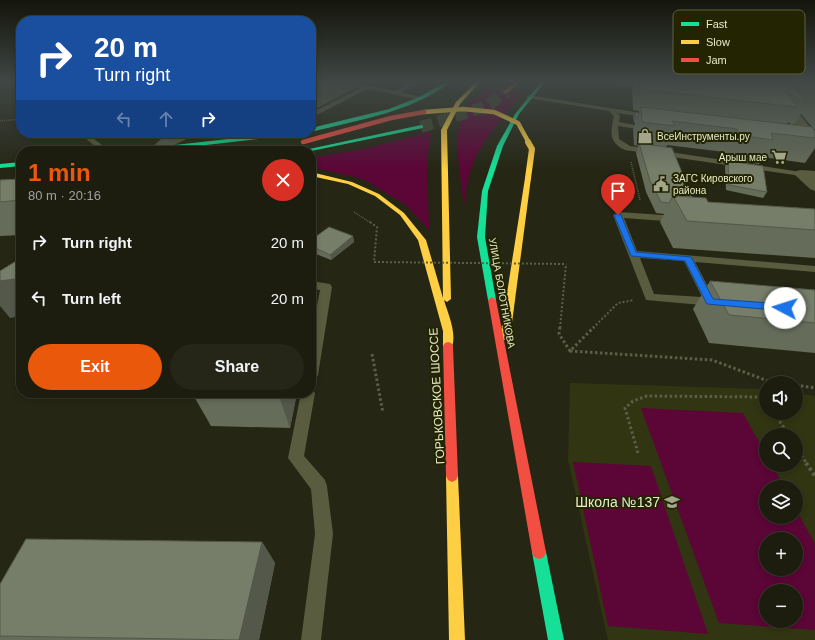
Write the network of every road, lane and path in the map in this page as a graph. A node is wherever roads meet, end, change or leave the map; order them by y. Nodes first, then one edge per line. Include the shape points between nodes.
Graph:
1 (388, 111) edge
2 (430, 111) edge
3 (452, 111) edge
4 (491, 111) edge
5 (519, 111) edge
6 (612, 111) joint
7 (789, 111) edge
8 (659, 117) edge
9 (16, 120) edge
10 (0, 122) edge
11 (616, 124) junction
12 (421, 127) tunnel mouth
13 (316, 129) edge
14 (662, 130) edge
15 (89, 138) edge
16 (176, 138) edge
17 (241, 138) edge
18 (276, 138) edge
19 (282, 138) edge
20 (810, 141) edge
21 (271, 143) junction
22 (300, 145) edge
23 (99, 146) edge
24 (161, 146) edge
25 (203, 146) edge
26 (628, 148) junction
27 (16, 164) edge
28 (0, 166) edge
29 (808, 174) edge
30 (316, 175) edge
31 (815, 186) edge
32 (354, 212) dead end
33 (643, 217) junction
34 (690, 219) edge
35 (633, 254) junction
36 (688, 259) junction
37 (815, 268) edge
38 (316, 286) edge
39 (650, 297) junction
40 (710, 302) junction
41 (725, 303) edge
42 (448, 330) junction
43 (316, 346) edge
44 (570, 351) junction
45 (372, 354) dead end
46 (502, 357) junction
47 (759, 378) edge
48 (803, 386) edge
49 (815, 388) edge
50 (759, 396) edge
51 (307, 398) edge
52 (383, 413) dead end
53 (638, 453) dead end
54 (803, 457) edge
55 (815, 476) edge
56 (311, 640) edge
57 (457, 640) edge
58 (556, 640) edge

1 - 13 main road
2 - 22 main road, bridge
3 - 42 main road via 444,130
4 - 46 main road, bridge via 504,115 518,124 527,134 532,147
5 - 46 main road, УЛИЦА БОЛОТНИКОВА via 500,146 485,191 481,237
6 - 8 lane
6 - 11 lane via 617,116
7 - 20 street
9 - 10 path
11 - 14 lane
11 - 26 lane via 614,138 617,144
12 - 22 main road
15 - 23 lane
16 - 24 street
17 - 21 lane
18 - 21 lane
19 - 21 main road
21 - 25 main road
26 - 29 lane via 674,158
26 - 33 path
27 - 28 main road
29 - 31 street
30 - 42 main road, ГОРЬКОВСКОЕ ШОССЕ via 350,183 377,195 402,214 422,240
32 - 44 path, bridge via 377,227 374,262 566,264 560,334
33 - 34 lane
33 - 35 lane via 618,215
35 - 36 lane
35 - 39 lane
36 - 37 lane
36 - 40 lane
38 - 43 lane via 326,287
39 - 40 lane
39 - 44 path via 618,304
40 - 41 lane
42 - 57 main road, ГОРЬКОВСКОЕ ШОССЕ
44 - 47 path via 712,360
45 - 52 path
46 - 58 main road
48 - 49 path
50 - 53 path via 647,396 633,401 625,408
51 - 56 lane via 296,458 319,486 324,534
54 - 55 path

